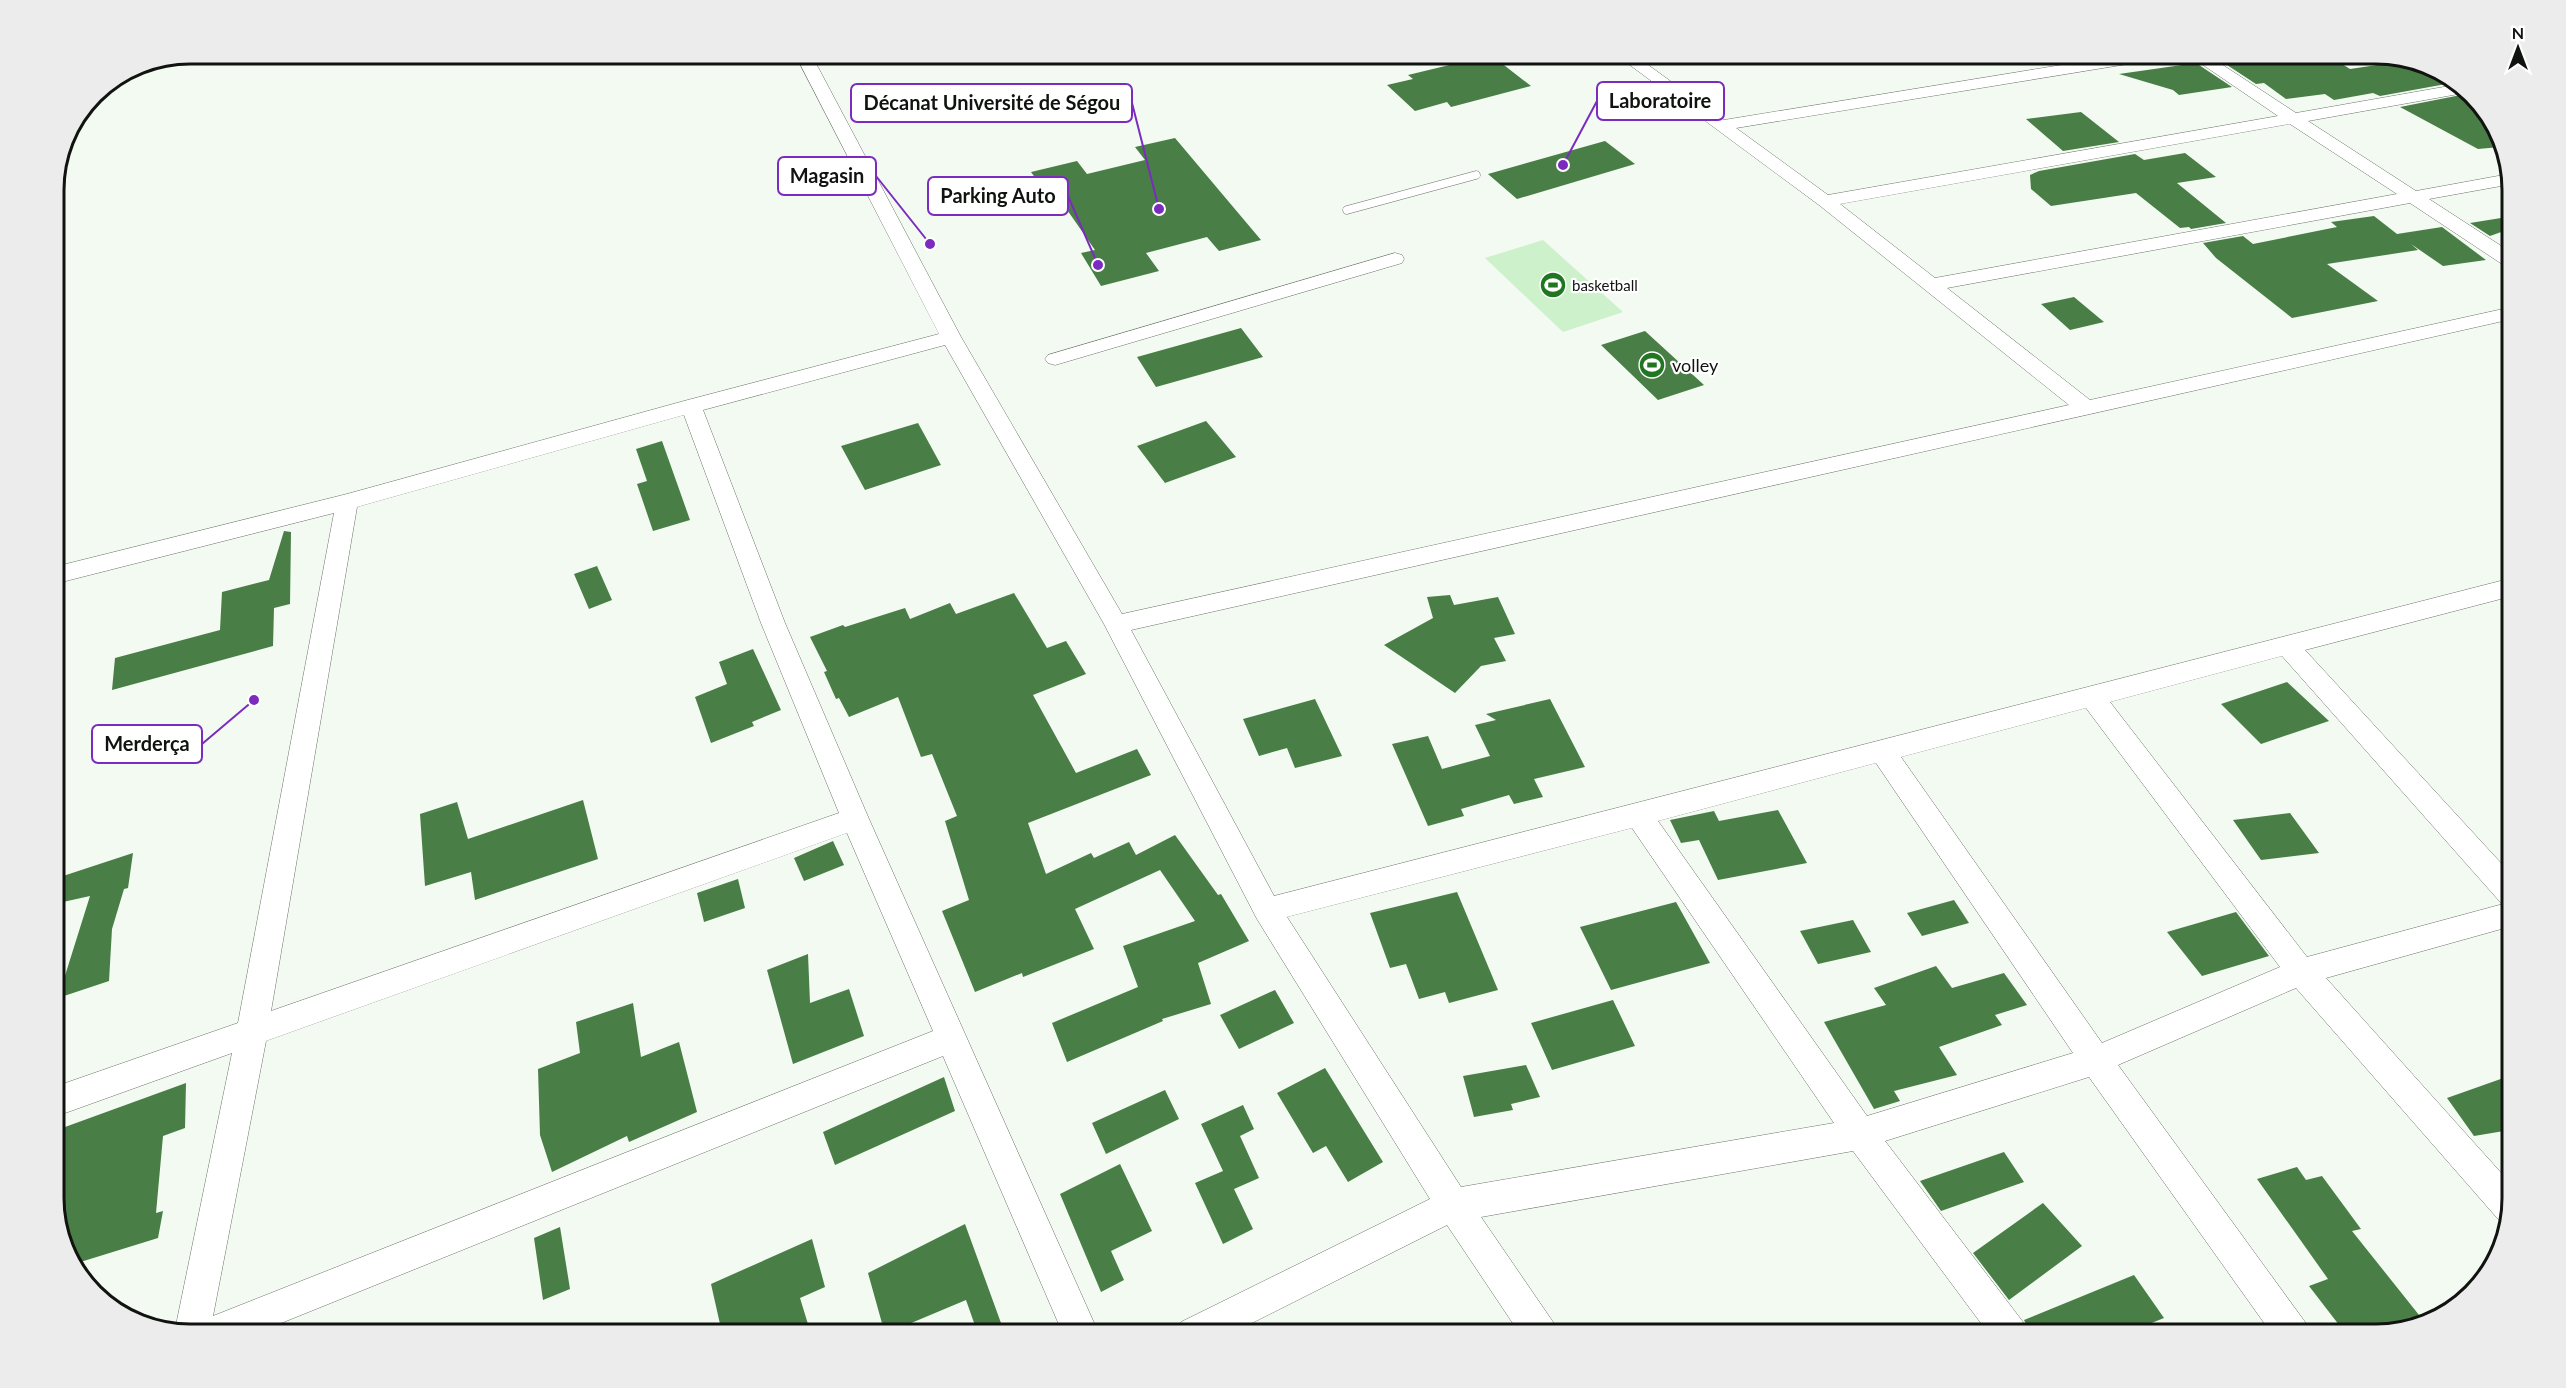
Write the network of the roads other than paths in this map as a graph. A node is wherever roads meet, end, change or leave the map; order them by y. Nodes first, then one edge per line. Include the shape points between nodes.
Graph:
1 (1637, 64) edge
2 (2094, 64) edge
3 (2211, 64) edge
4 (809, 65) edge
5 (2452, 90) edge
6 (2295, 118) junction
7 (1722, 125) junction
8 (1476, 175) dead end
9 (2501, 181) edge
10 (2415, 197) junction
11 (1825, 201) junction
12 (1347, 210) dead end
13 (2501, 255) edge
14 (1395, 259) dead end
15 (1930, 285) junction
16 (2501, 315) edge
17 (951, 337) junction
18 (1055, 359) dead end
19 (691, 406) junction
20 (2085, 407) junction
21 (347, 502) junction
22 (65, 573) edge
23 (2501, 597) edge
24 (1116, 624) junction
25 (2286, 645) junction
26 (2091, 695) junction
27 (1883, 752) junction
28 (1639, 816) junction
29 (855, 819) junction
30 (2502, 884) edge
31 (1267, 910) junction
32 (2502, 917) edge
33 (2301, 972) junction
34 (252, 1032) junction
35 (951, 1038) junction
36 (2096, 1060) junction
37 (65, 1098) edge
38 (1860, 1134) junction
39 (2502, 1198) edge
40 (1453, 1205) junction
41 (194, 1324) edge
42 (236, 1324) edge
43 (1077, 1324) edge
44 (1213, 1324) edge
45 (1534, 1324) edge
46 (2003, 1324) edge
47 (2286, 1324) edge

1 - 7 street
2 - 7 street
3 - 6 street
4 - 17 street
5 - 6 street
6 - 10 street
6 - 11 street
7 - 11 street
8 - 12 lane
9 - 10 street
10 - 13 street
10 - 15 street
11 - 15 street
14 - 18 street
15 - 20 street
16 - 20 street
17 - 19 street
17 - 24 street
19 - 21 street
19 - 29 street via 773,623
20 - 24 street
21 - 22 street
21 - 34 street
23 - 25 street
24 - 31 street
25 - 26 street
25 - 30 street
26 - 27 street
26 - 33 street
27 - 28 street
27 - 36 street
28 - 31 street
28 - 38 street
29 - 34 street
29 - 35 street
31 - 40 street
32 - 33 street
33 - 36 street
33 - 39 street
34 - 37 street
34 - 41 street
35 - 42 street
35 - 43 street
36 - 38 street
36 - 47 street
38 - 40 street
38 - 46 street
40 - 44 street
40 - 45 street

